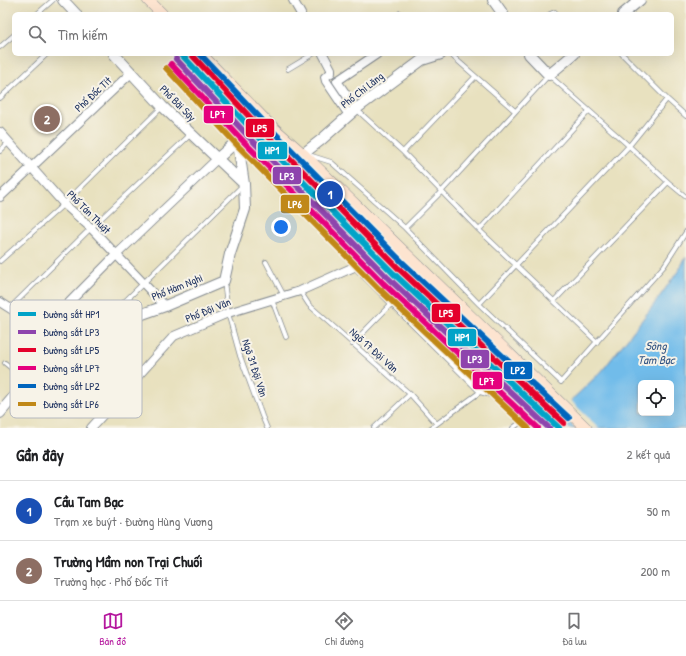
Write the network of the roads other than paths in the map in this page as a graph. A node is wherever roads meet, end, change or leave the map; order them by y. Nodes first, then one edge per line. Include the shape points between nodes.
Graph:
1 (53, 0) edge
2 (63, 0) edge
3 (148, 0) edge
4 (293, 0) edge
5 (492, 0) edge
6 (637, 1) edge
7 (39, 12) edge
8 (74, 12) edge
9 (160, 12) edge
10 (300, 12) edge
11 (501, 12) edge
12 (625, 12) edge
13 (12, 36) edge
14 (0, 47) edge
15 (46, 56) edge
16 (116, 56) edge
17 (203, 56) edge
18 (310, 56) edge
19 (324, 56) edge
20 (374, 56) edge
21 (424, 56) edge
22 (452, 56) edge
23 (531, 56) edge
24 (572, 56) edge
25 (624, 56) edge
26 (288, 70) dead end
27 (132, 72) junction
28 (549, 75) junction
29 (475, 78) junction
30 (0, 98) edge
31 (667, 99) junction
32 (162, 106) junction
33 (515, 111) junction
34 (589, 111) junction
35 (353, 112) junction
36 (686, 116) edge
37 (0, 132) edge
38 (191, 134) junction
39 (9, 142) junction
40 (629, 146) junction
41 (0, 151) edge
42 (403, 152) junction
43 (303, 154) junction
44 (217, 159) junction
45 (31, 168) junction
46 (296, 179) dead end
47 (668, 182) junction
48 (244, 184) junction
49 (441, 192) junction
50 (0, 197) edge
51 (686, 197) edge
52 (64, 204) junction
53 (90, 228) junction
54 (405, 228) junction
55 (479, 230) junction
56 (686, 232) edge
57 (116, 255) junction
58 (364, 259) joint
59 (0, 261) edge
60 (266, 262) dead end
61 (516, 266) junction
62 (354, 267) junction
63 (373, 272) dead end
64 (224, 282) junction
65 (144, 283) junction
66 (300, 291) junction
67 (284, 296) junction
68 (272, 299) junction
69 (18, 300) edge
70 (72, 300) edge
71 (126, 300) edge
72 (554, 301) junction
73 (0, 302) edge
74 (391, 304) junction
75 (479, 304) junction
76 (165, 306) junction
77 (10, 308) edge
78 (228, 313) junction
79 (142, 314) edge
80 (286, 337) dead end
81 (597, 342) junction
82 (352, 344) junction
83 (5, 363) dead end
84 (10, 367) edge
85 (142, 371) edge
86 (480, 392) junction
87 (410, 394) junction
88 (10, 401) edge
89 (514, 402) junction
90 (530, 403) dead end
91 (0, 413) edge
92 (100, 418) edge
93 (436, 423) junction
94 (91, 428) edge
95 (267, 428) edge
96 (374, 428) edge
97 (431, 428) edge
98 (513, 428) edge
99 (586, 428) edge

1 - 7 lane
2 - 8 street
3 - 9 main road
4 - 10 street
5 - 11 street
6 - 12 street
13 - 14 lane
15 - 30 lane
16 - 27 street, Phố Bãi Sậy
17 - 43 main road via 262,124
18 - 26 lane
19 - 35 street via 331,69 331,73 325,77 326,81
20 - 35 street via 337,81
21 - 35 street, Phố Chi Lăng
22 - 29 lane
23 - 28 street
24 - 28 street
25 - 31 lane
27 - 32 street, Phố Bãi Sậy
27 - 45 street, Phố Đốc Tít
28 - 33 lane
28 - 34 lane
29 - 33 lane
29 - 42 lane
31 - 36 lane
31 - 40 lane
32 - 38 street, Phố Bãi Sậy
32 - 52 lane
33 - 49 lane
34 - 40 lane
34 - 55 lane
35 - 42 lane
35 - 43 street, Phố Chi Lăng
37 - 39 street, Phố Tán Thuật
38 - 44 street, Phố Bãi Sậy
38 - 53 lane
39 - 41 lane
39 - 45 street, Phố Tán Thuật
40 - 47 lane
40 - 61 lane
42 - 49 lane
43 - 54 lane via 331,162
43 - 99 main road
44 - 48 street, Phố Bãi Sậy
44 - 48 street via 248,136 239,150
44 - 57 street
45 - 50 street, Phố Đốc Tít
45 - 52 street, Phố Tán Thuật
46 - 58 lane
47 - 51 lane
47 - 72 lane
48 - 64 street via 245,209
48 - 65 lane
49 - 54 lane
49 - 55 lane
52 - 53 street, Phố Tán Thuật
52 - 59 lane
53 - 57 street, Phố Tán Thuật
53 - 69 lane
54 - 75 lane
55 - 61 lane
56 - 81 lane via 664,266
57 - 65 street, Phố Tán Thuật
57 - 70 street
58 - 62 street, Phố Đội Văn
60 - 67 lane
61 - 72 lane
61 - 75 lane
62 - 66 street, Phố Đội Văn
62 - 74 lane
63 - 74 lane via 396,299
64 - 76 street, Phố Hàm Nghi
64 - 78 lane, Ngõ 31 Đội Văn
65 - 71 lane
65 - 76 street, Phố Tán Thuật
66 - 67 street, Phố Đội Văn
66 - 82 lane, Ngõ 17 Đội Văn via 309,305
67 - 68 street, Phố Đội Văn
68 - 78 street, Phố Đội Văn
68 - 80 lane
72 - 81 lane
73 - 77 street
74 - 82 lane
74 - 86 lane
75 - 81 lane via 561,382
76 - 79 street, Phố Hàm Nghi
78 - 85 street, Phố Đội Văn via 174,336
78 - 95 lane, Ngõ 31 Đội Văn via 240,356
82 - 87 lane, Ngõ 17 Đội Văn
83 - 84 lane
86 - 89 lane
86 - 93 lane
87 - 93 lane, Ngõ 17 Đội Văn
87 - 96 lane
88 - 91 street, Phố Hàm Nghi
89 - 90 lane
89 - 98 lane via 528,417
92 - 94 street, Phố Đội Văn
93 - 97 lane

